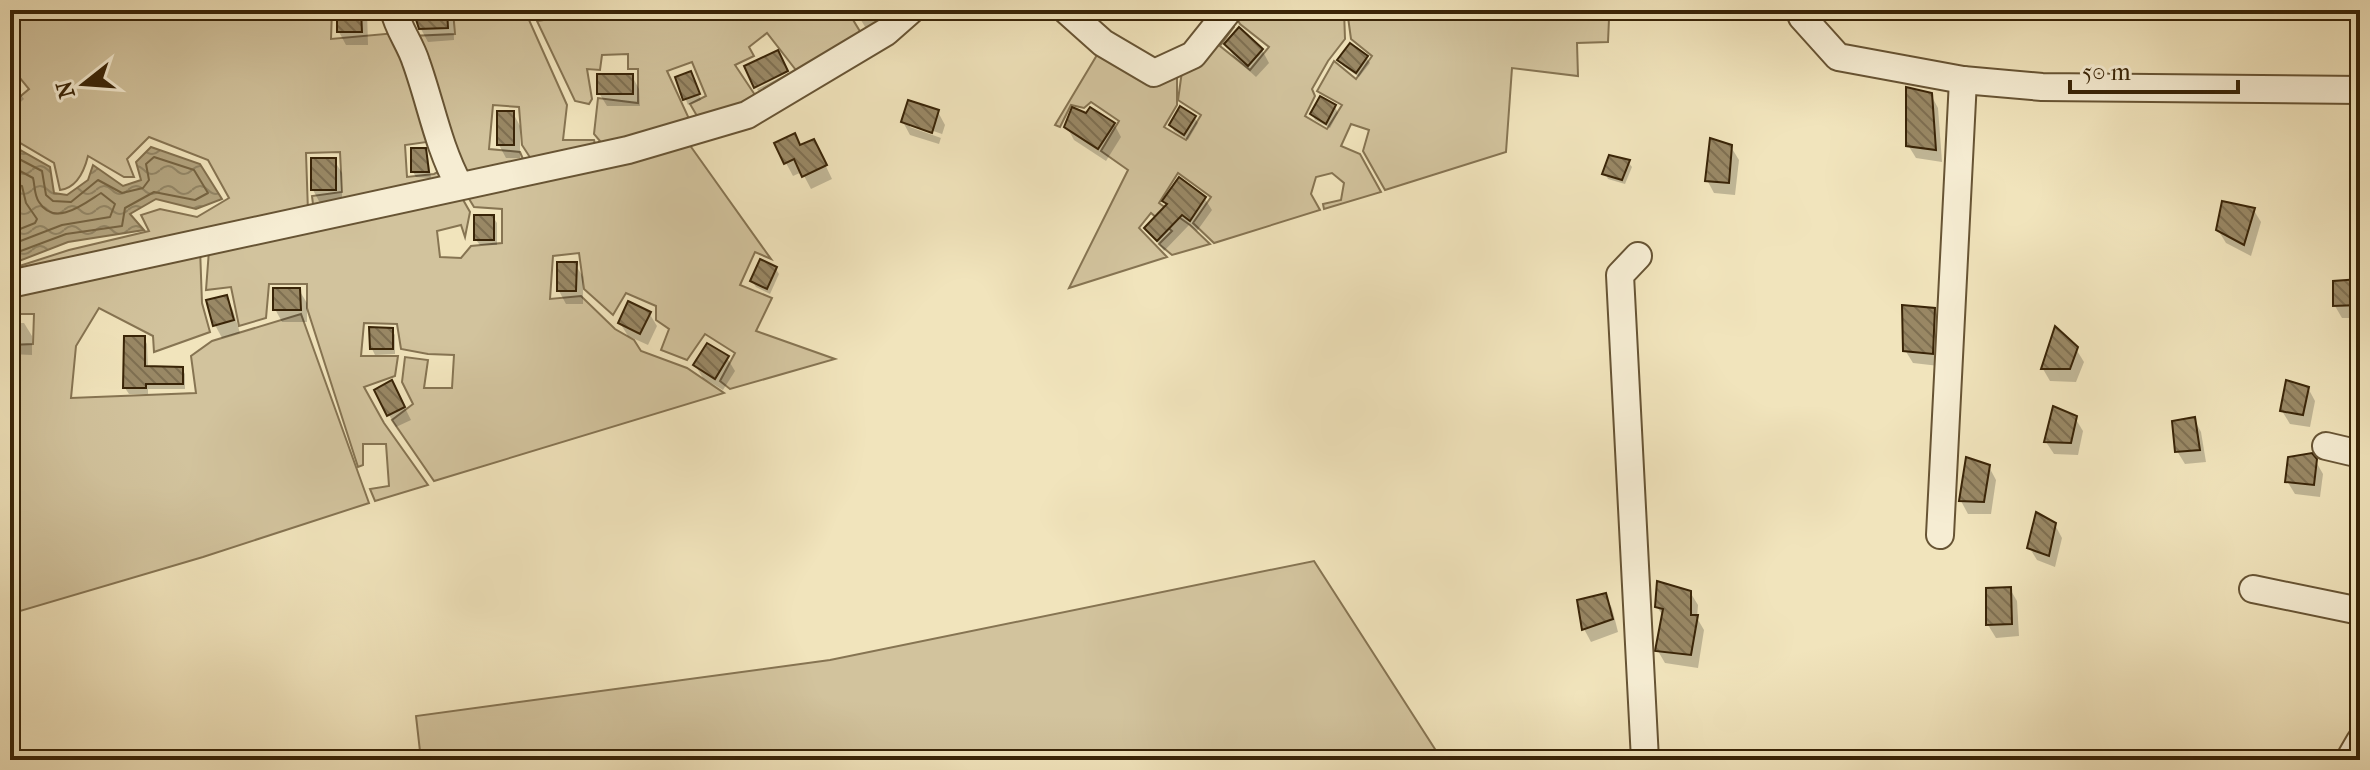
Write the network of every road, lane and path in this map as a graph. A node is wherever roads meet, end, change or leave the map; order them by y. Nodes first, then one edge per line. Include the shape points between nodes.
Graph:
1 (394, 10) edge
2 (911, 10) edge
3 (1066, 10) edge
4 (1229, 10) edge
5 (1799, 10) edge
6 (1963, 80) junction
7 (2360, 90) edge
8 (459, 185) junction
9 (1638, 256) dead end
10 (10, 284) edge
11 (2326, 446) dead end
12 (2360, 454) edge
13 (1940, 535) dead end
14 (2253, 589) dead end
15 (2360, 611) edge
16 (2360, 741) edge
17 (1645, 760) edge
18 (2349, 760) edge

1 - 8 street via 415,58 443,156
2 - 8 street via 886,32 747,115 628,150
3 - 4 street via 1103,43 1154,73 1193,55
5 - 6 street via 1838,57
6 - 7 street via 2042,87
6 - 13 street
8 - 10 street
9 - 17 street via 1620,275
11 - 12 street
14 - 15 street
16 - 18 street

